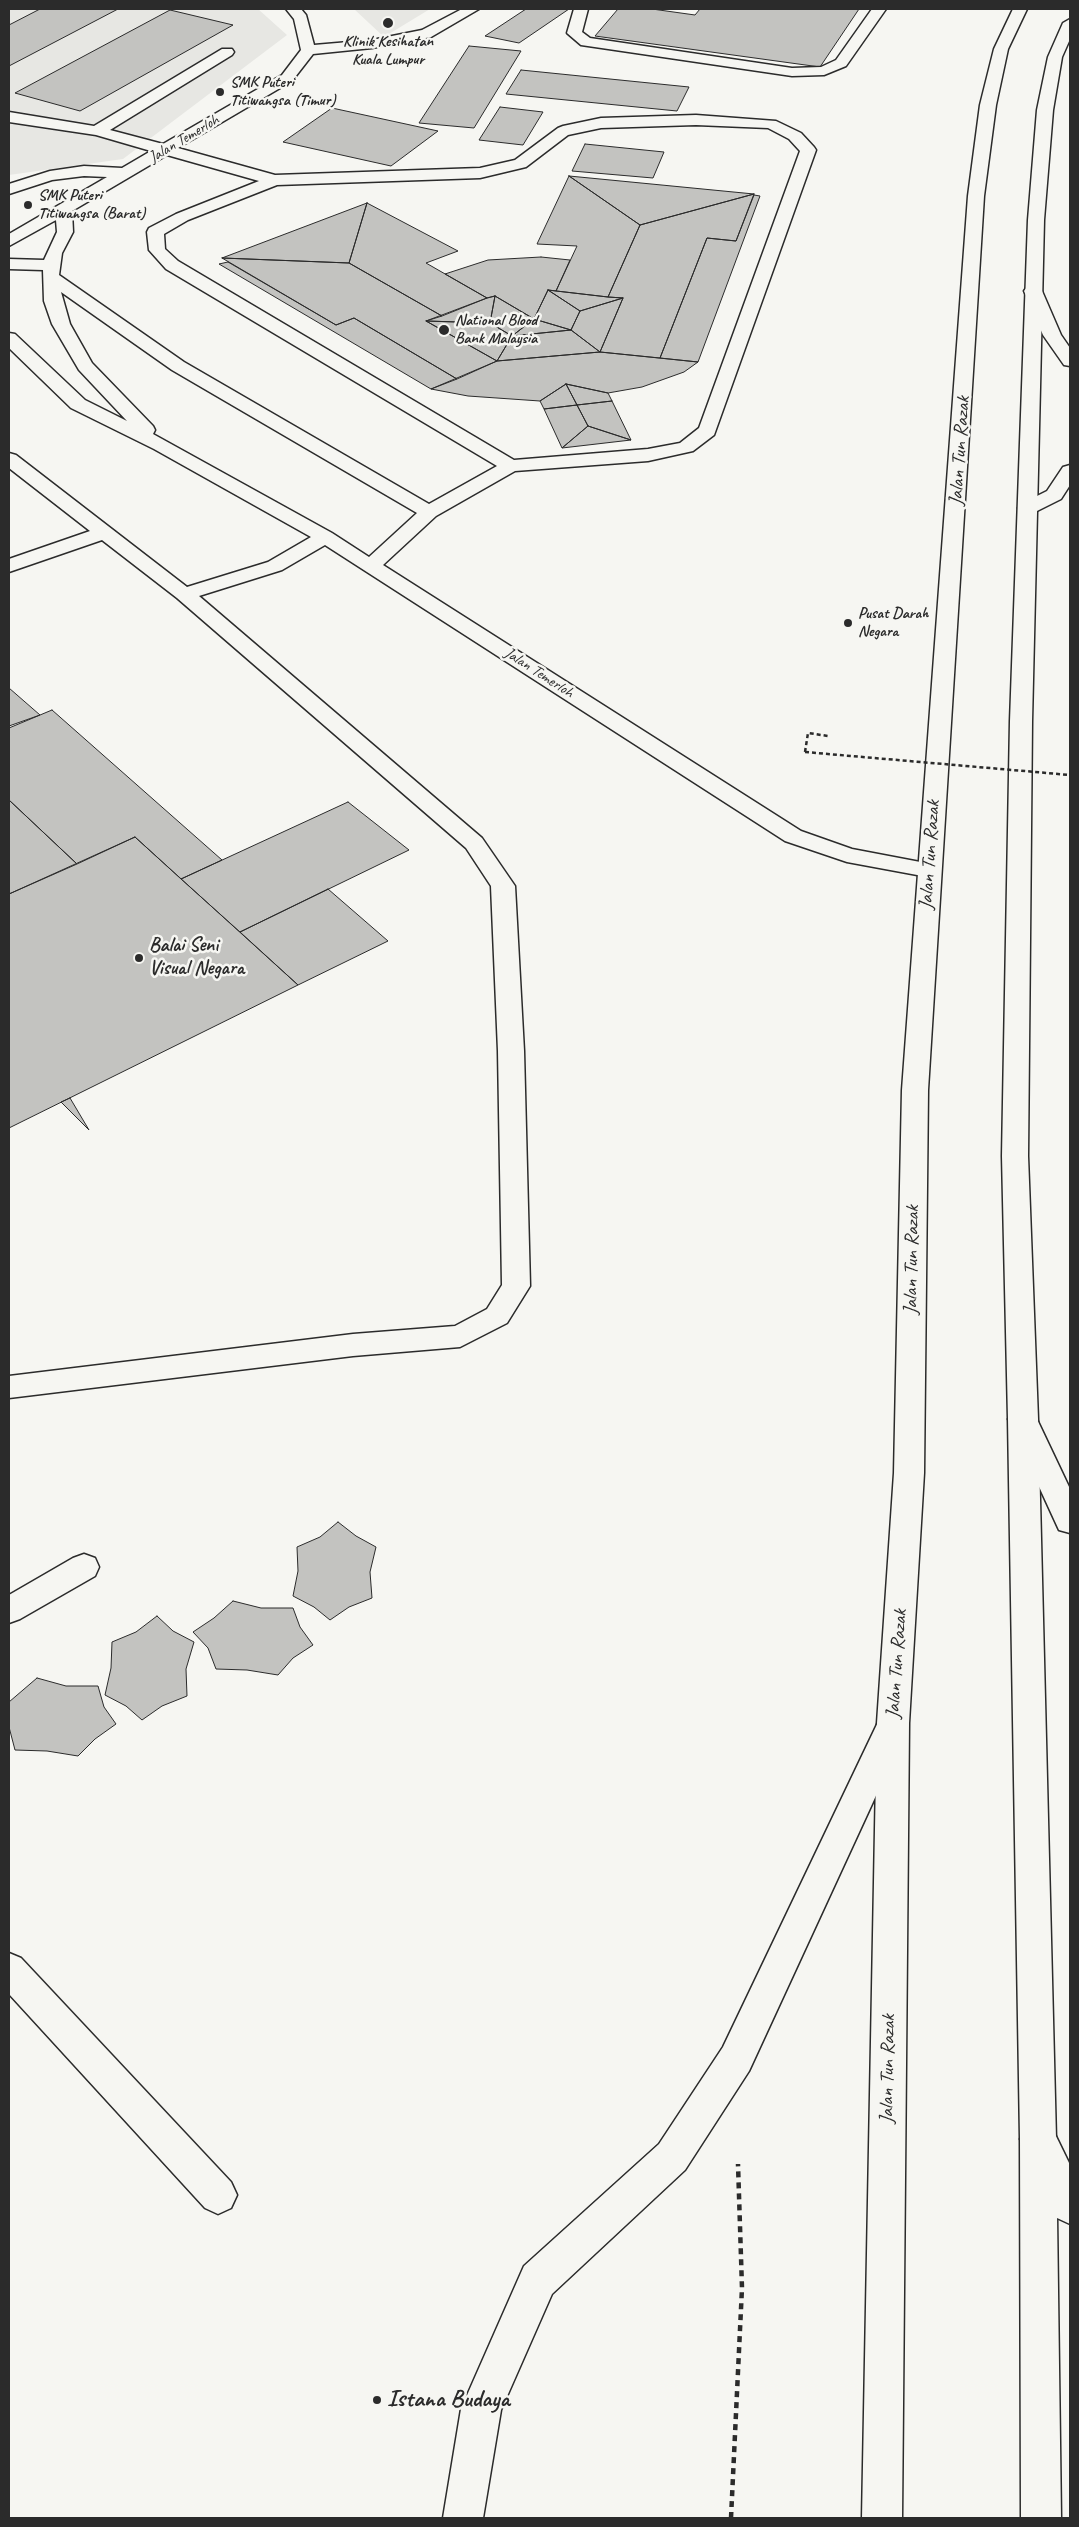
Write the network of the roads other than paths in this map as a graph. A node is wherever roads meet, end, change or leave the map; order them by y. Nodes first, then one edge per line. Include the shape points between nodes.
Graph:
1 (293, 9) edge
2 (472, 9) edge
3 (581, 9) edge
4 (879, 9) edge
5 (1020, 9) edge
6 (1070, 23) edge
7 (308, 50) junction
8 (227, 52) dead end
9 (9, 118) edge
10 (97, 131) junction
11 (165, 150) junction
12 (125, 173) junction
13 (275, 180) junction
14 (9, 189) edge
15 (64, 210) junction
16 (9, 241) edge
17 (9, 264) edge
18 (51, 271) junction
19 (1033, 291) junction
20 (9, 338) edge
21 (17, 359) edge
22 (1070, 361) edge
23 (161, 445) junction
24 (9, 459) edge
25 (511, 466) junction
26 (1070, 471) edge
27 (1028, 508) junction
28 (428, 512) junction
29 (103, 533) junction
30 (325, 537) junction
31 (9, 566) edge
32 (371, 566) junction
33 (184, 594) junction
34 (928, 870) junction
35 (9, 1387) edge
36 (1024, 1419) junction
37 (1070, 1521) edge
38 (84, 1567) dead end
39 (9, 1610) edge
40 (893, 1724) junction
41 (9, 1969) edge
42 (1038, 2138) junction
43 (218, 2195) dead end
44 (1070, 2205) edge
45 (464, 2518) edge
46 (882, 2518) edge
47 (1040, 2518) edge

1 - 7 main road via 301,18
2 - 7 main road via 426,34 372,44
3 - 4 main road via 574,33 586,42 792,72 824,71 841,63
5 - 34 main road, Jalan Tun Razak via 1001,49 988,105 976,196 966,374
6 - 19 main road via 1055,57 1045,110
7 - 11 main road, Jalan Temerloh via 287,78
8 - 10 main road
9 - 10 main road
10 - 11 main road
11 - 12 main road, Jalan Temerloh
11 - 13 main road
12 - 14 main road via 84,171 50,176
12 - 15 main road, Jalan Temerloh
13 - 25 main road via 182,217 155,232 157,250 172,265
13 - 25 main road via 480,172 520,164 563,131 601,123 696,120 771,124 795,136 808,150 707,431 686,447 648,455
15 - 16 main road, Jalan Temerloh
15 - 18 main road, Jalan Temerloh via 65,232 54,253
17 - 18 main road
18 - 23 main road, Jalan Temerloh via 52,301 85,366
18 - 28 main road via 178,366
19 - 22 main road via 1052,335
19 - 27 main road
20 - 21 main road, Jalan Temerloh
21 - 23 main road, Jalan Temerloh via 78,404
23 - 30 main road, Jalan Temerloh
24 - 29 main road
25 - 28 main road
26 - 27 main road via 1054,495
27 - 36 main road via 1021,721 1016,1156
28 - 32 main road
29 - 31 main road
29 - 33 main road
30 - 32 main road, Jalan Temerloh
30 - 33 main road via 275,566
32 - 34 main road, Jalan Temerloh via 793,836 847,855
33 - 35 main road via 474,844 503,886 511,1050 516,1286 497,1316 460,1336 353,1345
34 - 40 main road, Jalan Tun Razak via 914,1090 909,1473
36 - 37 main road
36 - 42 main road
38 - 39 main road
40 - 45 main road via 730,2067 672,2157 538,2280 481,2409
40 - 46 main road, Jalan Tun Razak
41 - 43 main road
42 - 44 main road
42 - 47 main road

